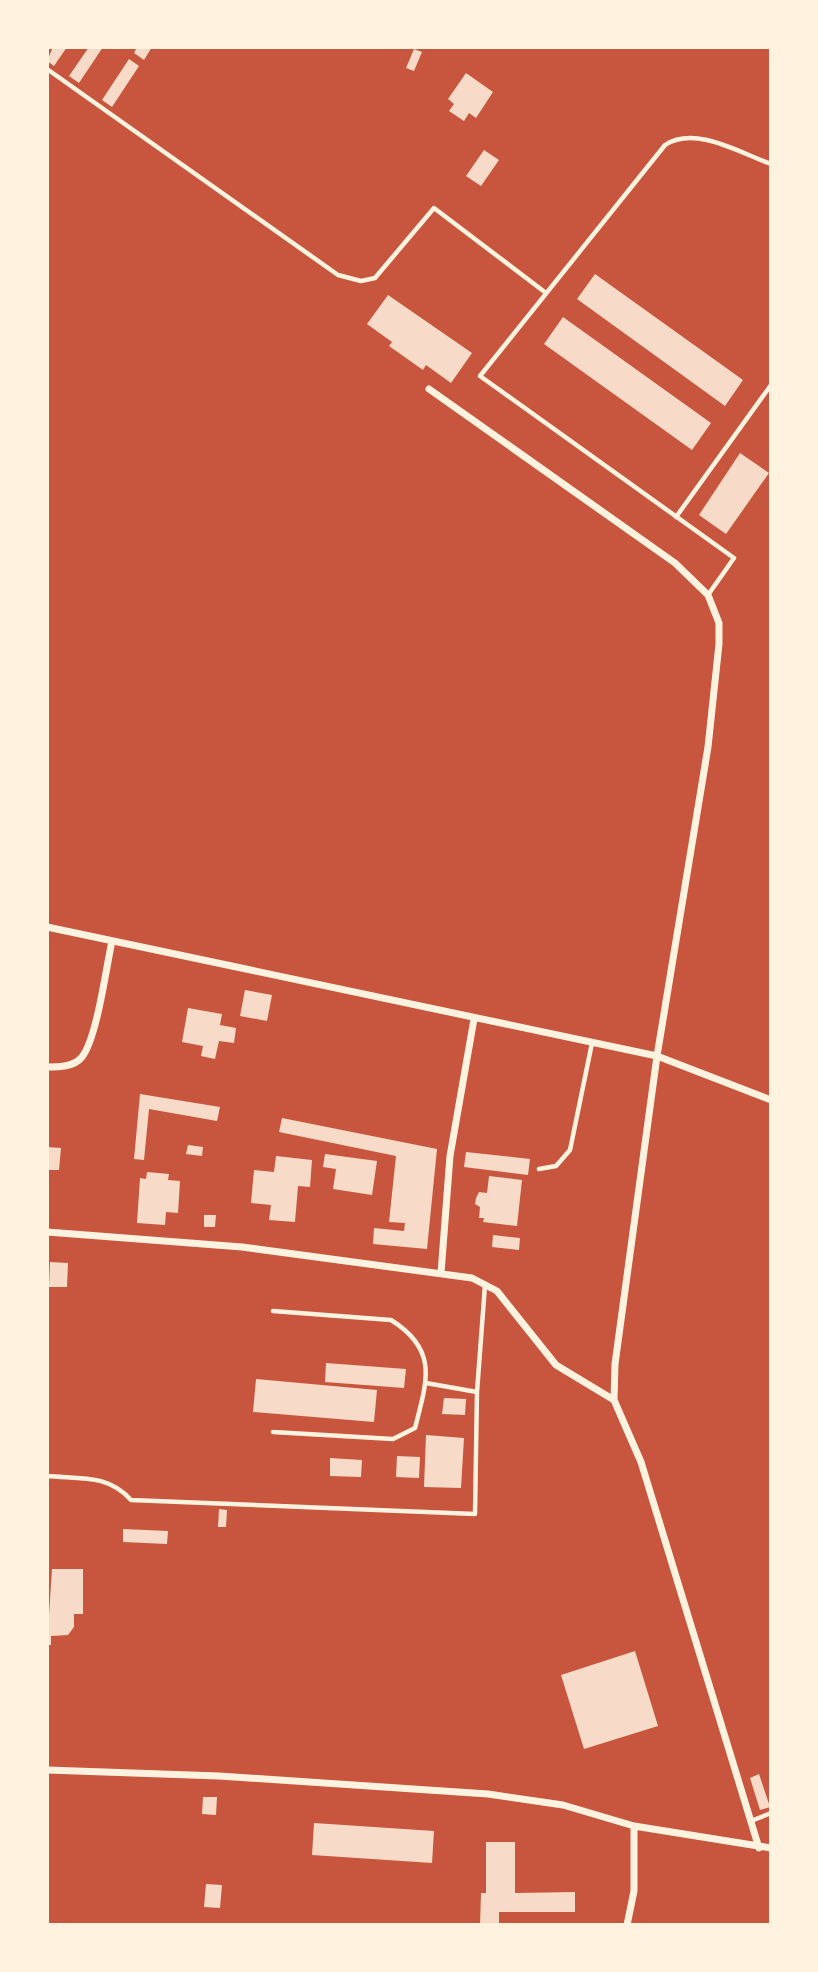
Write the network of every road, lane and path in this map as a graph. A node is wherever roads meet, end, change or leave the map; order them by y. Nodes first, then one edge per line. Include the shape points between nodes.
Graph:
1 (47, 69) edge
2 (771, 164) edge
3 (546, 293) junction
4 (771, 385) edge
5 (429, 389) dead end
6 (676, 517) junction
7 (708, 595) junction
8 (47, 927) edge
9 (112, 941) junction
10 (474, 1018) junction
11 (592, 1043) junction
12 (657, 1056) junction
13 (47, 1067) edge
14 (771, 1100) edge
15 (539, 1169) dead end
16 (47, 1232) edge
17 (440, 1273) junction
18 (485, 1284) junction
19 (273, 1311) dead end
20 (426, 1383) junction
21 (477, 1392) junction
22 (614, 1400) junction
23 (272, 1432) dead end
24 (47, 1476) edge
25 (47, 1770) edge
26 (771, 1813) edge
27 (751, 1821) junction
28 (634, 1826) junction
29 (759, 1848) junction
30 (771, 1848) edge
31 (627, 1925) edge

1 - 3 lane via 338,275 361,281 375,278 433,208
2 - 3 lane via 692,136 674,139 659,151
3 - 6 lane via 480,376
4 - 6 lane
5 - 7 street via 675,563
6 - 7 lane via 734,558
7 - 12 street via 719,623 708,747
8 - 9 street
9 - 10 street
9 - 13 street via 81,1059 65,1067
10 - 11 street
10 - 17 street via 450,1156
11 - 12 street
11 - 15 lane via 570,1150 556,1166
12 - 14 street
12 - 22 street
16 - 17 street via 242,1247
17 - 18 street
18 - 21 lane
18 - 22 street via 497,1291 556,1365
19 - 20 lane via 391,1320 406,1329 425,1356
20 - 21 lane
20 - 23 lane via 415,1428 404,1436
21 - 24 lane via 474,1514 131,1500 109,1483
22 - 27 street via 642,1462
25 - 28 street via 462,1791 563,1805
26 - 27 lane
27 - 29 street
28 - 29 street
28 - 31 street via 634,1891
29 - 30 street

